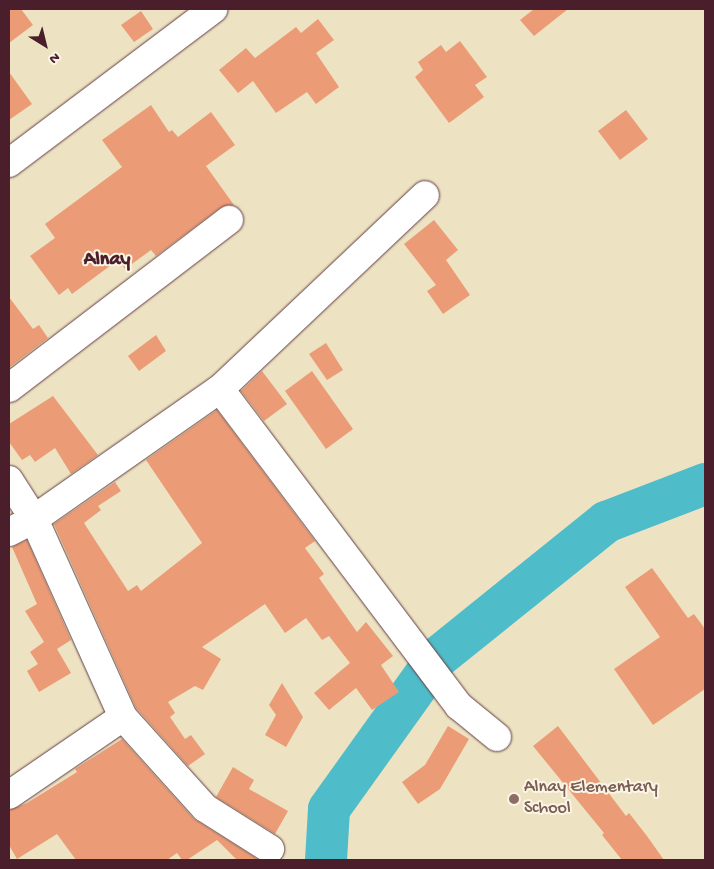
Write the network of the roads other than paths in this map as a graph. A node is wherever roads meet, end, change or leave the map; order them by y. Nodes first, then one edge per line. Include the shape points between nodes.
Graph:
1 (213, 9) edge
2 (9, 163) edge
3 (425, 195) dead end
4 (229, 220) dead end
5 (9, 388) edge
6 (220, 389) junction
7 (9, 480) edge
8 (34, 519) junction
9 (9, 532) edge
10 (123, 717) junction
11 (497, 737) dead end
12 (9, 795) edge
13 (270, 849) dead end

1 - 2 street
3 - 6 street
4 - 5 street
6 - 8 street
6 - 11 street via 458,706
7 - 8 street
8 - 9 street
8 - 10 street
10 - 12 street
10 - 13 street via 205,808

